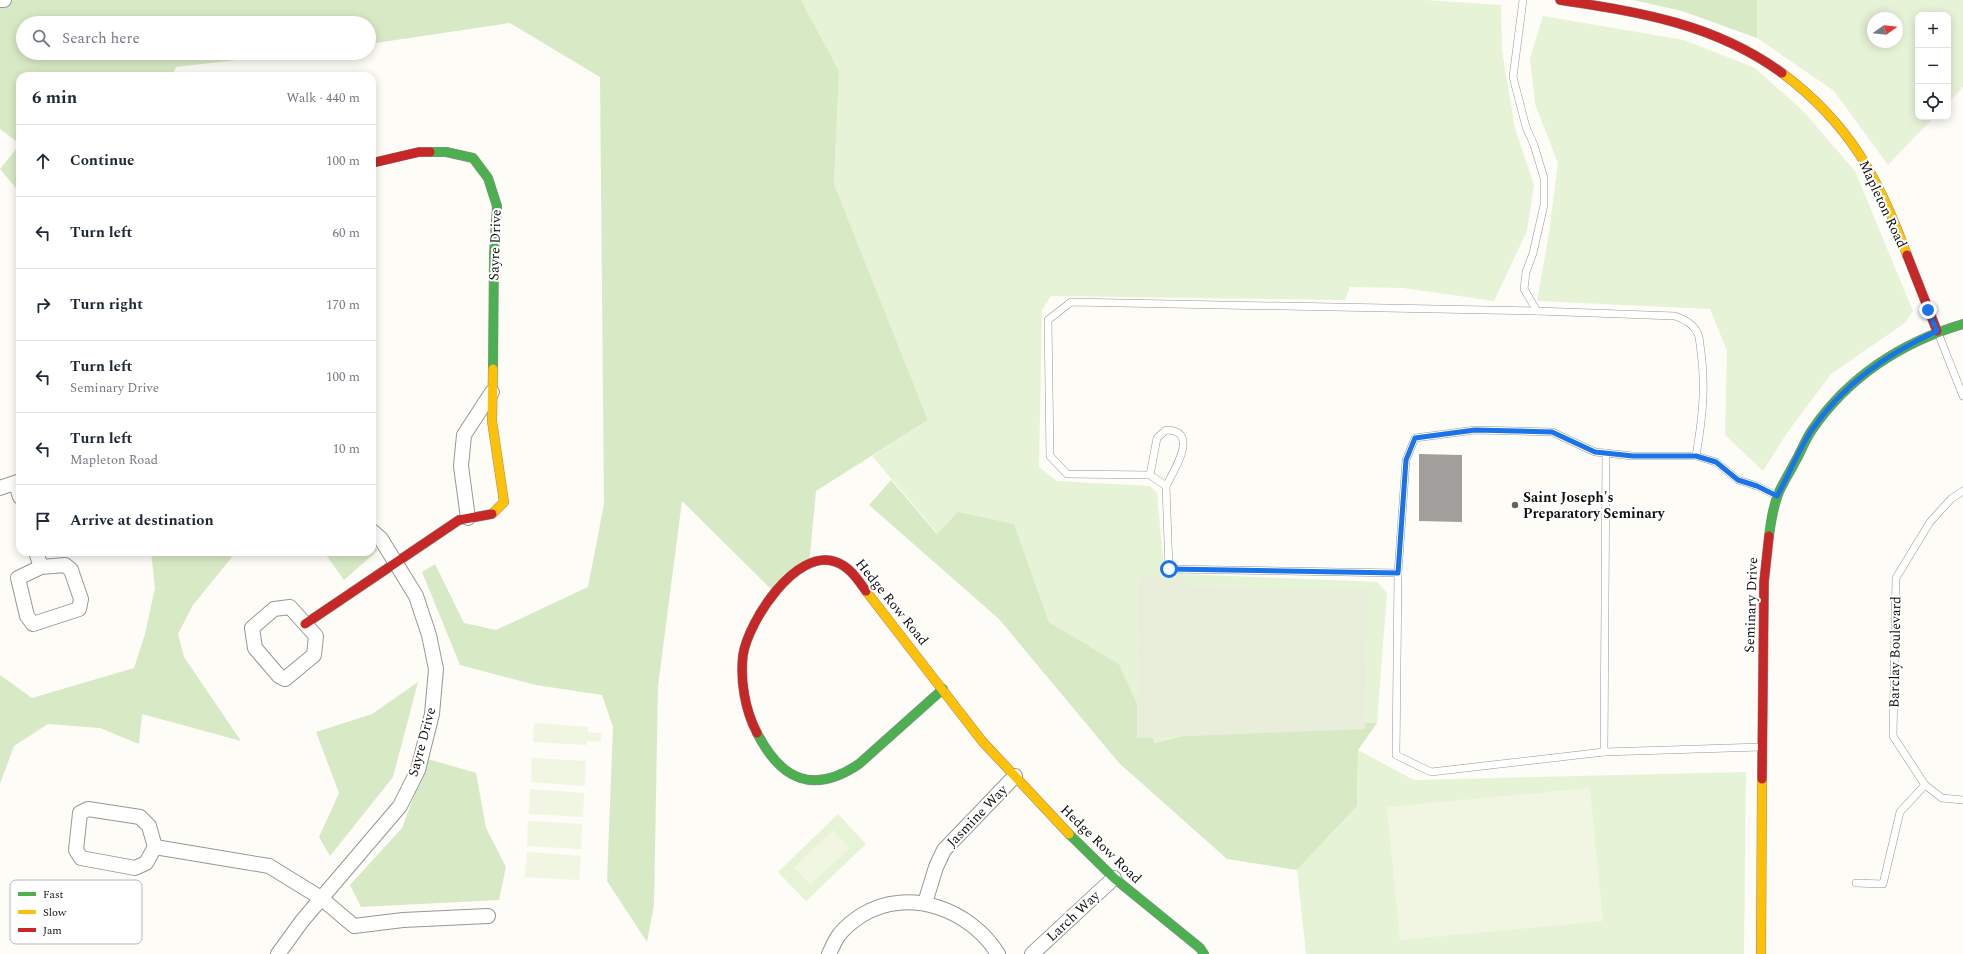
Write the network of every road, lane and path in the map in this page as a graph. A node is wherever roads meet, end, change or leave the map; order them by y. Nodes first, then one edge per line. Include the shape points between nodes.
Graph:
1 (0, 0) edge
2 (4, 0) edge
3 (1523, 0) edge
4 (1560, 0) edge
5 (376, 162) edge
6 (1537, 311) junction
7 (1963, 324) edge
8 (1937, 331) junction
9 (492, 392) junction
10 (1963, 396) edge
11 (1606, 453) junction
12 (1696, 456) junction
13 (1150, 475) junction
14 (16, 483) edge
15 (1166, 486) junction
16 (0, 488) edge
17 (1963, 491) edge
18 (1777, 496) junction
19 (468, 518) junction
20 (376, 535) edge
21 (37, 556) edge
22 (396, 563) junction
23 (41, 567) junction
24 (1398, 573) junction
25 (305, 624) junction
26 (943, 689) junction
27 (1761, 747) junction
28 (1604, 752) junction
29 (1015, 776) junction
30 (1925, 785) junction
31 (1963, 800) edge
32 (155, 847) junction
33 (1114, 878) junction
34 (1856, 883) dead end
35 (321, 898) junction
36 (926, 903) junction
37 (488, 916) dead end
38 (278, 954) edge
39 (829, 954) edge
40 (998, 954) edge
41 (1032, 954) edge
42 (1204, 954) edge
43 (1761, 954) edge

1 - 2 street
3 - 6 lane via 1513,76 1520,109 1544,178 1544,205 1524,289
4 - 8 street, Mapleton Road via 1617,9 1695,27 1763,60 1811,96 1851,141 1872,175 1888,208
5 - 9 street, Sayre Drive via 419,152 446,152 473,158 488,178 497,206
6 - 12 lane via 1675,316 1687,320 1698,334 1702,359 1702,420
6 - 13 lane via 1071,302 1048,320 1050,456 1067,474
7 - 8 street
8 - 10 lane
8 - 18 street, Seminary Drive via 1886,357 1854,381 1811,431
9 - 19 street via 464,435 461,466
9 - 19 street, Sayre Drive via 492,421 504,502 490,516
11 - 12 lane via 1633,456
11 - 24 lane via 1595,452 1552,432 1475,430 1415,438 1406,460
11 - 28 lane
12 - 18 lane via 1716,462 1738,480
13 - 15 lane
13 - 15 lane via 1157,438 1166,430 1177,432 1182,438 1184,450
14 - 16 street
15 - 24 lane via 1169,569
17 - 30 lane, Barclay Boulevard via 1951,499 1930,522 1896,578 1893,736
18 - 27 street, Seminary Drive via 1769,530 1764,582
19 - 22 street, Sayre Drive via 460,520
20 - 22 street, Sayre Drive
21 - 23 street
22 - 25 street, Sayre Drive
22 - 35 street, Sayre Drive via 416,596 429,635 436,670 432,714 418,770 400,806
23 - 23 street via 18,578 27,616 33,624 79,609 81,600 71,570 65,565
24 - 28 lane via 1396,755 1431,772
25 - 25 street via 316,636 314,655 282,677 255,648 252,628 274,609 290,607
26 - 26 street, Hedge Row Road via 849,771 813,780 794,777 776,762 764,747 746,708 742,668 752,627 767,602 800,567 822,560 833,560 850,570
26 - 29 street, Hedge Row Road via 982,741
27 - 28 lane
27 - 43 street, Seminary Drive
29 - 33 street, Hedge Row Road
29 - 36 street, Jasmine Way via 944,850 936,867
30 - 31 lane, Barclay Boulevard via 1942,798
30 - 34 lane via 1900,812 1883,884
32 - 32 street via 149,826 140,817 88,809 80,813 76,850 81,858 135,868 146,864
32 - 35 street via 269,866
33 - 41 street, Larch Way
33 - 42 street, Hedge Row Road via 1200,948
35 - 37 street via 354,926 403,920
35 - 38 street, Sayre Drive
36 - 39 street via 896,903 872,910 838,935
36 - 40 street via 950,911 978,928

